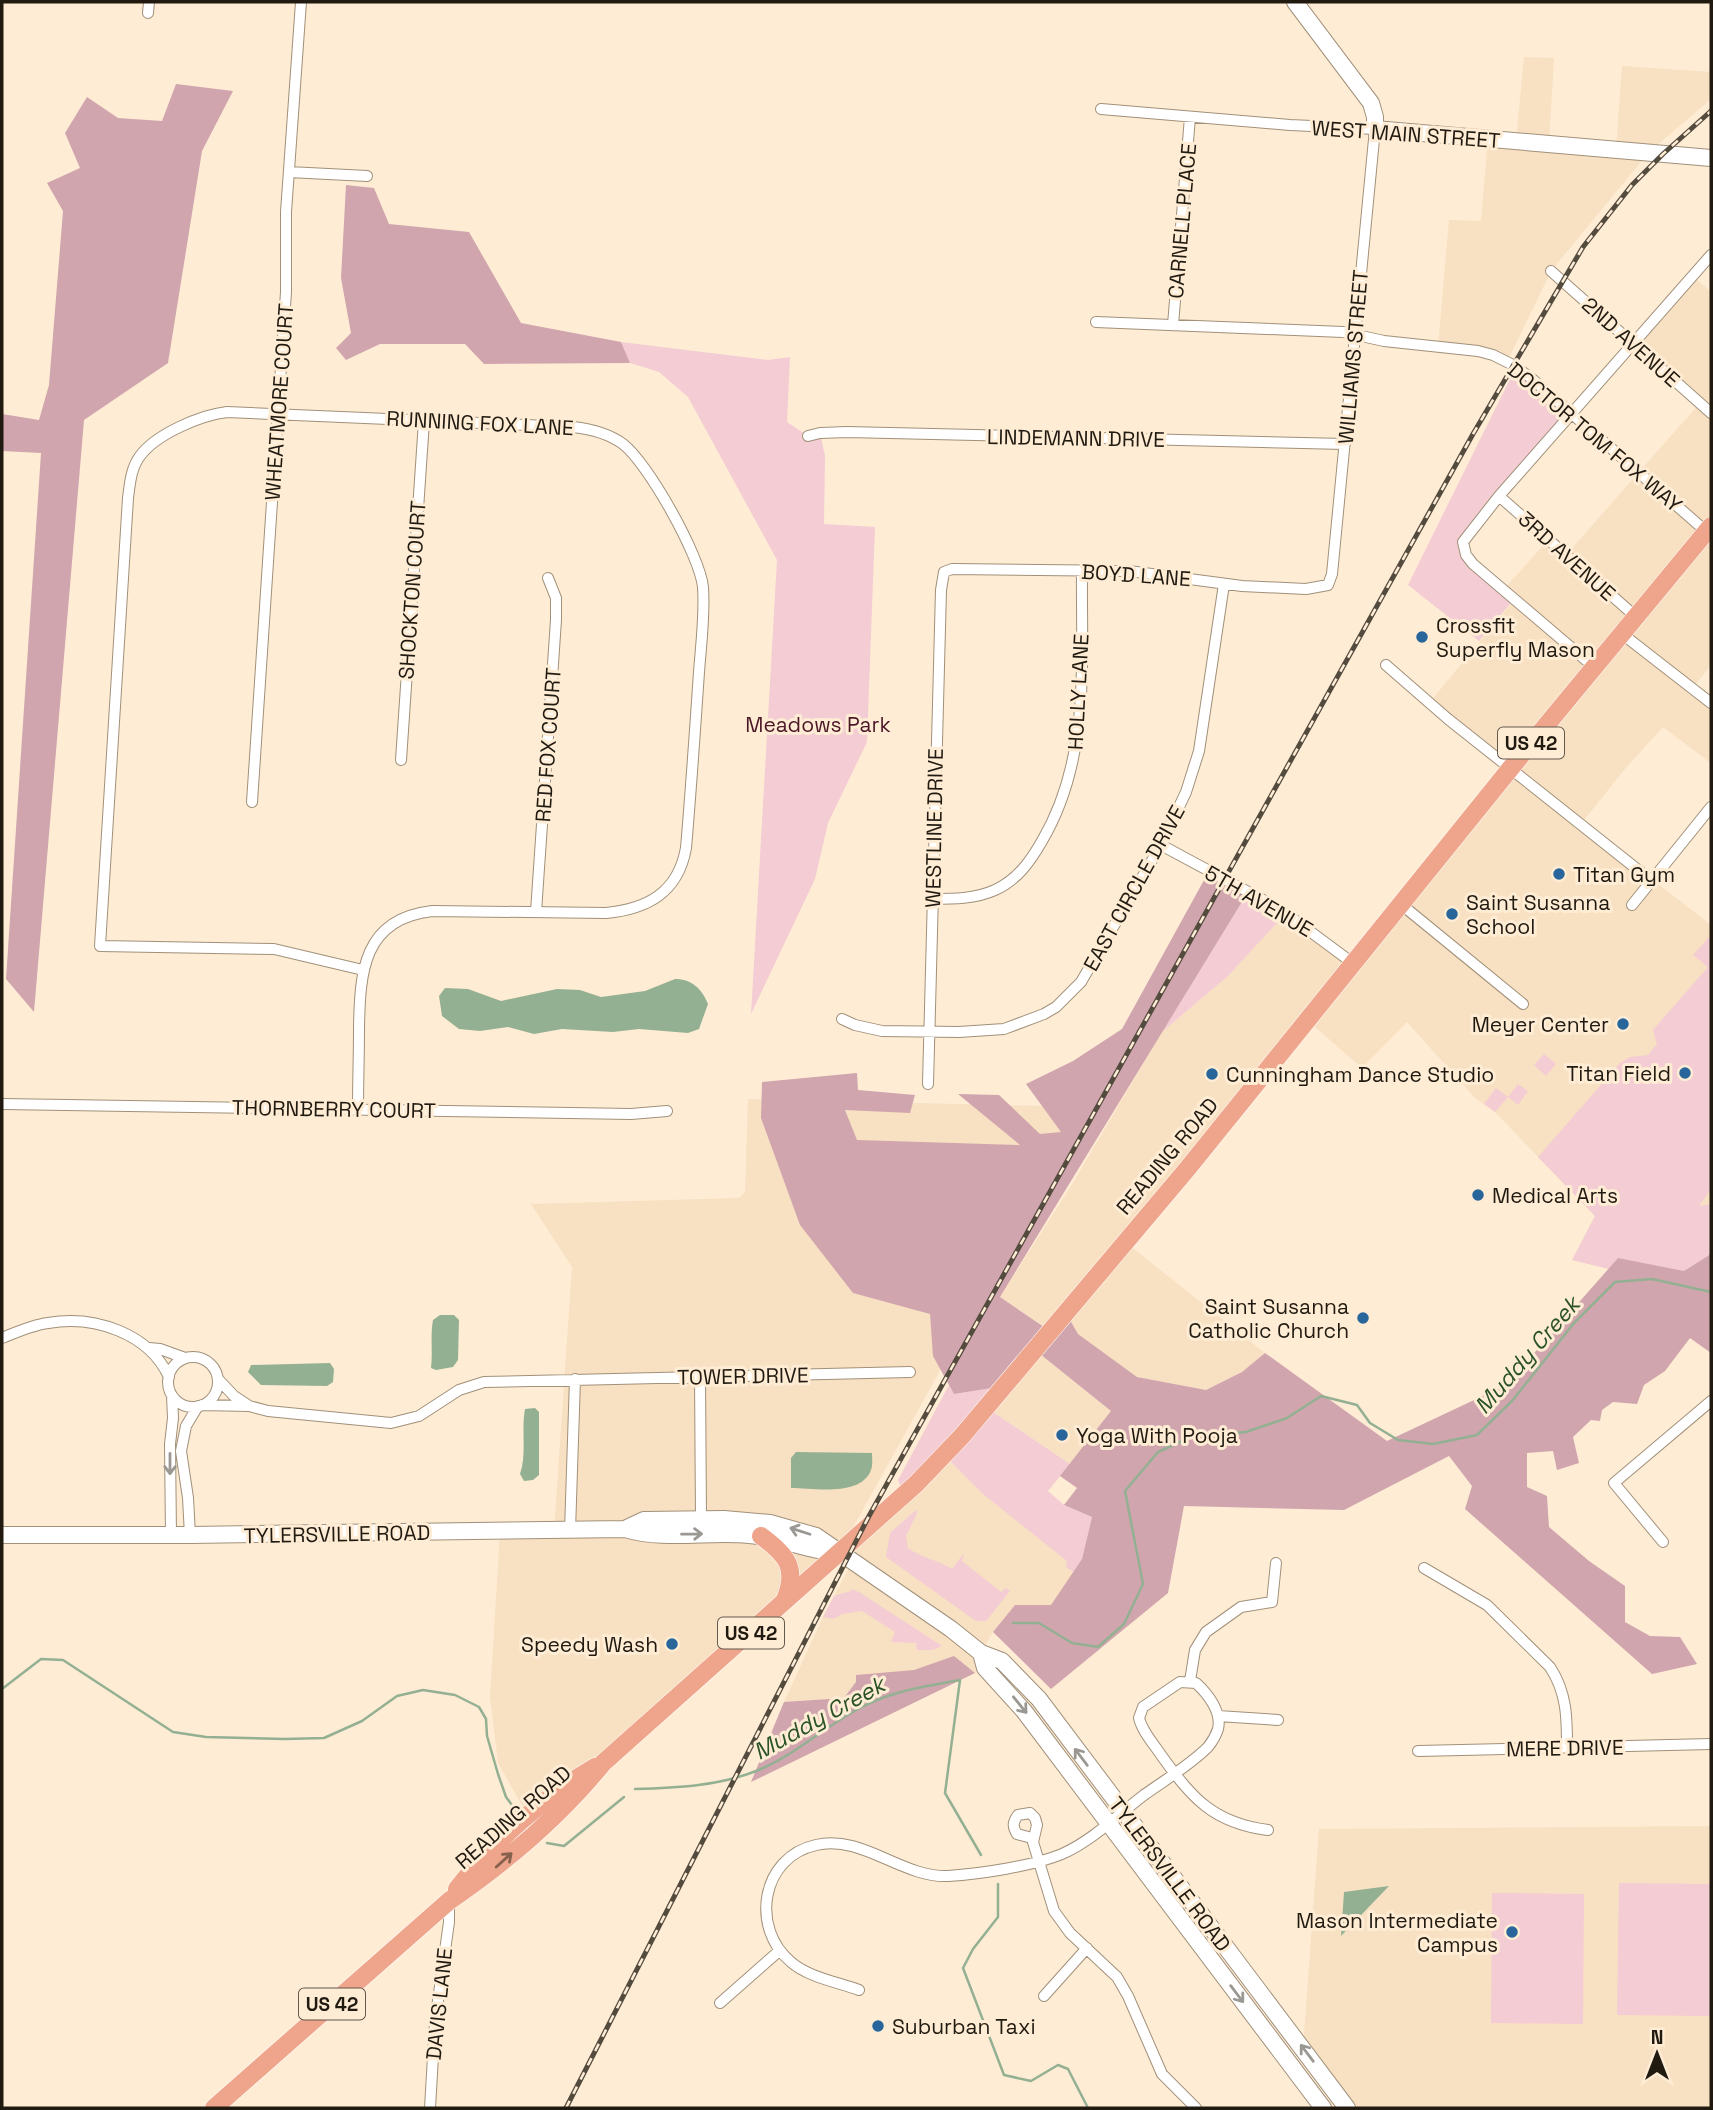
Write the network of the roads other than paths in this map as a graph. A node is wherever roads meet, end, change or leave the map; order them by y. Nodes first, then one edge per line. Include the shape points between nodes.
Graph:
1 (301, 2) edge
2 (1295, 2) edge
3 (1101, 109) dead end
4 (1190, 117) junction
5 (1375, 129) junction
6 (1711, 158) edge
7 (289, 172) junction
8 (367, 176) dead end
9 (1711, 255) edge
10 (1551, 271) dead end
11 (1096, 322) dead end
12 (1173, 325) junction
13 (1356, 335) junction
14 (1634, 343) junction
15 (279, 413) junction
16 (1572, 413) junction
17 (1711, 413) edge
18 (424, 421) junction
19 (808, 436) dead end
20 (1345, 444) junction
21 (1499, 496) junction
22 (1710, 531) edge
23 (1082, 570) junction
24 (944, 572) joint
25 (548, 578) dead end
26 (1224, 584) junction
27 (1328, 585) joint
28 (1635, 616) junction
29 (1621, 633) junction
30 (1386, 665) dead end
31 (1594, 667) junction
32 (1711, 703) edge
33 (401, 760) dead end
34 (1510, 769) junction
35 (252, 802) dead end
36 (1711, 807) edge
37 (1160, 845) junction
38 (1652, 881) junction
39 (932, 900) junction
40 (1402, 905) junction
41 (1632, 905) dead end
42 (536, 912) junction
43 (1354, 964) junction
44 (363, 970) junction
45 (1523, 1004) dead end
46 (842, 1019) dead end
47 (929, 1032) junction
48 (928, 1084) dead end
49 (2, 1104) edge
50 (358, 1109) junction
51 (667, 1111) dead end
52 (2, 1338) edge
53 (149, 1348) junction
54 (185, 1358) junction
55 (910, 1372) dead end
56 (700, 1376) junction
57 (169, 1377) junction
58 (218, 1379) junction
59 (570, 1379) junction
60 (173, 1396) junction
61 (1711, 1401) edge
62 (200, 1406) junction
63 (249, 1406) junction
64 (701, 1519) junction
65 (625, 1529) junction
66 (570, 1531) junction
67 (2, 1535) edge
68 (171, 1535) junction
69 (190, 1535) junction
70 (48, 1536) junction
71 (761, 1536) junction
72 (2, 1541) edge
73 (1663, 1542) dead end
74 (839, 1553) junction
75 (1276, 1563) dead end
76 (1424, 1568) dead end
77 (784, 1603) junction
78 (981, 1653) junction
79 (1190, 1681) junction
80 (1218, 1716) junction
81 (1278, 1720) dead end
82 (1711, 1744) edge
83 (1567, 1747) junction
84 (1418, 1751) dead end
85 (1174, 1772) junction
86 (1122, 1811) junction
87 (1108, 1822) junction
88 (1268, 1830) dead end
89 (1032, 1838) dead end
90 (1038, 1861) junction
91 (449, 1901) junction
92 (1087, 1948) junction
93 (779, 1951) junction
94 (859, 1990) dead end
95 (1044, 1996) dead end
96 (720, 2003) dead end
97 (214, 2108) edge
98 (430, 2108) edge
99 (1196, 2108) edge
100 (1323, 2108) edge
101 (1348, 2108) edge

1 - 7 street, WHEATMORE COURT
2 - 5 main road via 1371,103
3 - 4 street, WEST MAIN STREET
4 - 5 street, WEST MAIN STREET
4 - 12 street, CARNELL PLACE
5 - 6 main road, WEST MAIN STREET
5 - 13 street, WILLIAMS STREET
7 - 8 street
7 - 15 street, WHEATMORE COURT
9 - 14 street
10 - 14 street, 2ND AVENUE
11 - 12 street, DOCTOR TOM FOX WAY
12 - 13 street, DOCTOR TOM FOX WAY
13 - 16 street, DOCTOR TOM FOX WAY via 1493,355 1521,370
13 - 20 street, WILLIAMS STREET
14 - 16 street
14 - 17 street, 2ND AVENUE
15 - 18 street, RUNNING FOX LANE
15 - 35 street, WHEATMORE COURT
15 - 44 street, RUNNING FOX LANE via 227,412 199,418 159,439 141,455 132,472 100,946 274,949
16 - 21 street
16 - 22 street, DOCTOR TOM FOX WAY
18 - 33 street, SHOCKTON COURT
18 - 42 street, RUNNING FOX LANE via 573,427 614,438 644,467 701,575 703,611 688,823 685,855 677,875 653,901 627,911
19 - 20 street, LINDEMANN DRIVE via 847,432
20 - 27 street, WILLIAMS STREET via 1334,565
21 - 28 street, 3RD AVENUE
21 - 31 street via 1466,536 1466,555
22 - 28 main road, READING ROAD / US 42
23 - 24 street, BOYD LANE
23 - 26 street, BOYD LANE via 1157,573
23 - 39 street, HOLLY LANE via 1080,720 1070,778 1050,828 1025,868 1004,885 980,895
24 - 39 street, WESTLINE DRIVE
25 - 42 street, RED FOX COURT via 556,598 556,620
26 - 27 street, BOYD LANE via 1306,589
26 - 37 street, EAST CIRCLE DRIVE via 1199,751 1186,792
28 - 29 main road, READING ROAD / US 42
29 - 31 main road, READING ROAD / US 42
29 - 32 street
30 - 34 street
31 - 34 main road, READING ROAD / US 42
34 - 38 street
34 - 40 main road, READING ROAD / US 42
36 - 38 street
37 - 43 street, 5TH AVENUE via 1280,909
37 - 47 street, EAST CIRCLE DRIVE via 1090,970 1056,1006 1004,1029
38 - 41 street
39 - 47 street, WESTLINE DRIVE
40 - 43 main road, READING ROAD / US 42
40 - 45 street
42 - 44 street, RUNNING FOX LANE via 432,911 411,916 385,931
43 - 74 main road, READING ROAD / US 42 via 962,1436
44 - 50 street, RUNNING FOX LANE
46 - 47 street, EAST CIRCLE DRIVE via 868,1029
47 - 48 street, WESTLINE DRIVE
49 - 50 street, THORNBERRY COURT
50 - 51 street, THORNBERRY COURT
52 - 53 street via 41,1324 73,1321 109,1327
53 - 54 street
53 - 57 street
54 - 57 street
54 - 58 street via 206,1361
55 - 56 street, TOWER DRIVE
56 - 59 street, TOWER DRIVE
56 - 64 street
57 - 60 street
58 - 62 street via 215,1395
58 - 63 street
59 - 63 street, TOWER DRIVE via 484,1382 459,1390 419,1416 391,1423
59 - 66 street
60 - 62 street via 184,1405
60 -> 68 street
61 - 73 street via 1614,1483
62 - 63 street, TOWER DRIVE
62 - 69 street via 186,1426 181,1451
64 - 65 main road, TYLERSVILLE ROAD via 644,1520
74 -> 64 main road, TYLERSVILLE ROAD via 816,1536 785,1527
65 - 66 main road, TYLERSVILLE ROAD
65 -> 71 main road, TYLERSVILLE ROAD via 645,1535
66 - 69 main road, TYLERSVILLE ROAD
67 - 70 main road, TYLERSVILLE ROAD
68 - 69 main road, TYLERSVILLE ROAD
68 - 70 main road, TYLERSVILLE ROAD
70 - 72 main road, TYLERSVILLE ROAD
71 - 74 main road, TYLERSVILLE ROAD
71 - 77 main road via 777,1547 791,1570 792,1583
74 - 77 main road, READING ROAD / US 42
74 - 78 main road, TYLERSVILLE ROAD
75 - 79 street via 1272,1602 1241,1607 1206,1632 1195,1650
76 - 83 street via 1487,1605 1550,1667 1565,1700
77 - 91 main road, READING ROAD / US 42 via 603,1763 569,1802 489,1873
86 -> 78 main road, TYLERSVILLE ROAD via 1032,1691 1002,1661
78 -> 87 main road, TYLERSVILLE ROAD via 985,1668 1024,1711
79 - 80 street via 1202,1688
79 - 85 street via 1180,1682 1139,1714 1143,1730
80 - 81 street
80 - 85 street via 1211,1743
82 - 83 street, MERE DRIVE
83 - 84 street, MERE DRIVE
85 - 86 street
85 - 88 street via 1218,1817
86 - 87 street
101 -> 86 main road, TYLERSVILLE ROAD
87 - 90 street via 1072,1849
87 -> 100 main road, TYLERSVILLE ROAD
89 - 90 street
90 - 92 street via 1054,1910
90 - 93 street via 933,1875 844,1844 815,1845 779,1868 769,1887 766,1922
91 - 97 main road, READING ROAD / US 42
91 - 98 street, DAVIS LANE
92 - 95 street
92 - 99 street via 1121,1983 1162,2074
93 - 94 street via 799,1968
93 - 96 street

